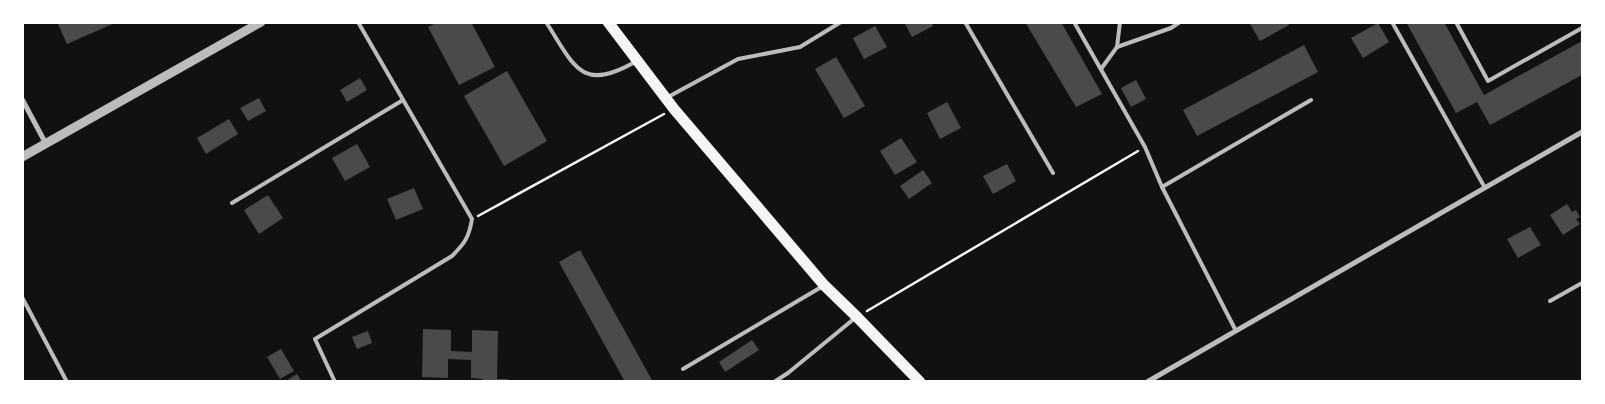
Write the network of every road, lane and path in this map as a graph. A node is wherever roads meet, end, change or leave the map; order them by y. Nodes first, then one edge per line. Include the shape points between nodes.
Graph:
1 (261, 22) edge
2 (358, 22) edge
3 (546, 22) edge
4 (608, 22) edge
5 (841, 22) edge
6 (966, 22) edge
7 (1074, 22) edge
8 (1120, 22) edge
9 (1180, 22) edge
10 (1392, 22) edge
11 (1456, 22) edge
12 (1582, 28) edge
13 (1117, 47) junction
14 (637, 61) junction
15 (1101, 69) junction
16 (666, 98) junction
17 (22, 99) edge
18 (402, 100) junction
19 (1311, 100) dead end
20 (674, 109) junction
21 (1582, 132) edge
22 (46, 144) junction
23 (1145, 147) junction
24 (22, 157) edge
25 (1053, 173) dead end
26 (1162, 187) junction
27 (1485, 188) junction
28 (232, 203) dead end
29 (472, 219) junction
30 (1582, 283) edge
31 (824, 286) junction
32 (22, 297) edge
33 (1550, 301) dead end
34 (857, 317) junction
35 (1236, 331) junction
36 (683, 370) dead end
37 (67, 382) edge
38 (335, 382) edge
39 (774, 382) edge
40 (920, 382) edge
41 (1147, 382) edge

1 - 22 street
2 - 18 lane
3 - 14 lane via 576,68 594,77 619,71
4 - 14 main road
5 - 16 lane via 800,47 738,60
6 - 25 lane
7 - 15 lane
8 - 13 lane
9 - 13 lane
10 - 27 lane
11 - 12 lane via 1488,81
13 - 15 lane
14 - 16 main road
15 - 23 lane
16 - 20 main road
17 - 22 street
18 - 28 lane
18 - 29 lane
19 - 26 lane
20 - 29 path
20 - 31 main road
21 - 27 street
22 - 24 street
23 - 26 lane
23 - 34 path
26 - 35 lane
27 - 35 street
29 - 38 lane via 464,244 452,256 315,338
30 - 33 lane
31 - 34 main road
31 - 36 lane
32 - 37 lane
34 - 39 lane
34 - 40 main road
35 - 41 street

